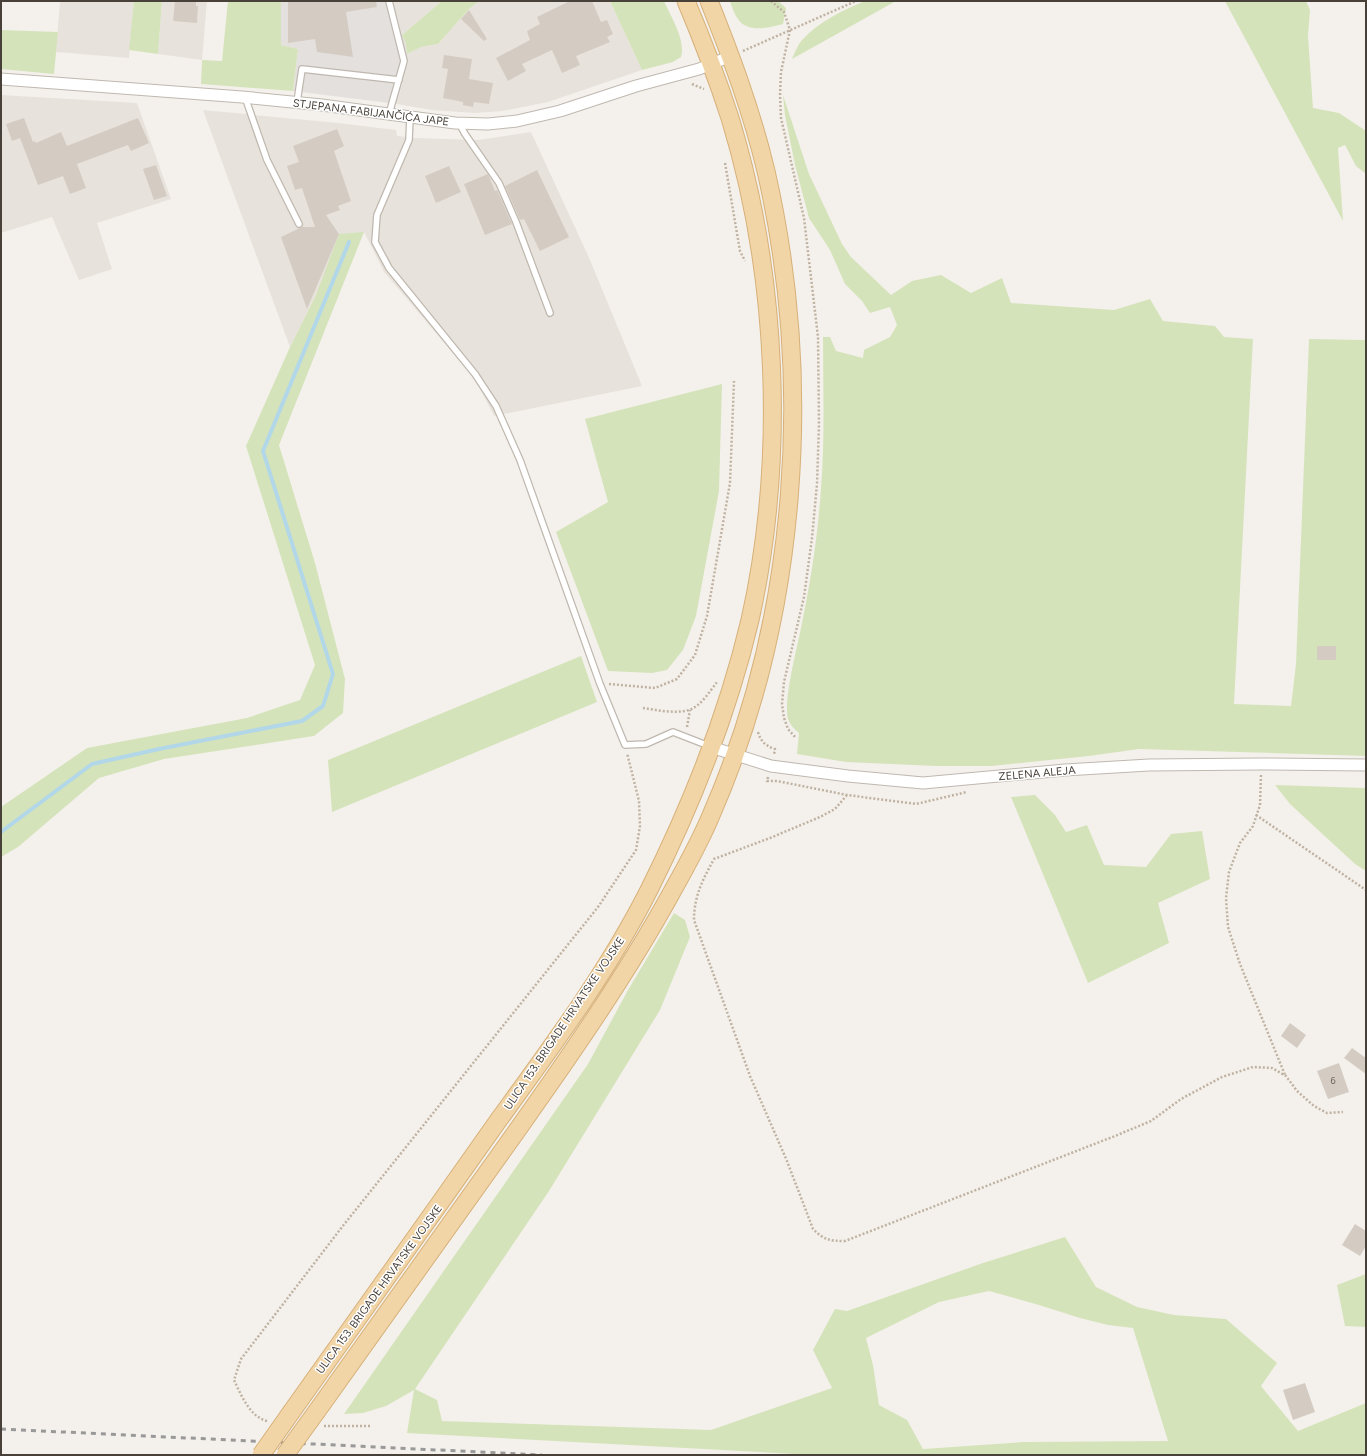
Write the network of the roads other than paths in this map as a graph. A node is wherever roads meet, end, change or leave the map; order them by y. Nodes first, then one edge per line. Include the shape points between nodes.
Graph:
1 (389, 1) edge
2 (686, 1) edge
3 (709, 1) edge
4 (731, 56) junction
5 (712, 64) junction
6 (1, 79) edge
7 (399, 80) junction
8 (245, 97) junction
9 (296, 102) junction
10 (389, 114) junction
11 (410, 117) junction
12 (459, 123) junction
13 (299, 224) dead end
14 (550, 312) dead end
15 (711, 746) junction
16 (735, 755) junction
17 (1366, 765) edge
18 (261, 1455) edge
19 (285, 1455) edge

1 - 7 lane via 404,61
2 - 5 main road, ULICA 153. BRIGADE HRVATSKE VOJSKE
3 - 4 main road, ULICA 153. BRIGADE HRVATSKE VOJSKE
4 - 5 street, STJEPANA FABIJANČIĆA JAPE
4 - 16 main road, ULICA 153. BRIGADE HRVATSKE VOJSKE via 766,171 778,232 787,300 793,395 791,471 777,586 763,663
5 - 12 street, STJEPANA FABIJANČIĆA JAPE via 560,111 517,121
5 - 15 main road, ULICA 153. BRIGADE HRVATSKE VOJSKE via 746,179 758,239 767,301 772,394 771,461 759,570 740,659
6 - 8 street, STJEPANA FABIJANČIĆA JAPE
7 - 9 lane via 302,69
7 - 10 lane
8 - 9 street, STJEPANA FABIJANČIĆA JAPE
8 - 13 lane via 267,160
9 - 10 street, STJEPANA FABIJANČIĆA JAPE
10 - 11 street, STJEPANA FABIJANČIĆA JAPE
11 - 12 street, STJEPANA FABIJANČIĆA JAPE
11 - 15 lane via 409,140 377,215 375,242 389,268 475,374 496,406 520,460 600,684 625,744 646,744 673,732
12 - 14 lane via 499,183
15 - 16 street, ZELENA ALEJA
15 - 18 main road, ULICA 153. BRIGADE HRVATSKE VOJSKE, bridge via 649,890 593,984
16 - 17 street, ZELENA ALEJA via 771,766 923,783 1149,765
16 - 19 main road, ULICA 153. BRIGADE HRVATSKE VOJSKE, bridge via 694,851 646,938 611,994 320,1418

